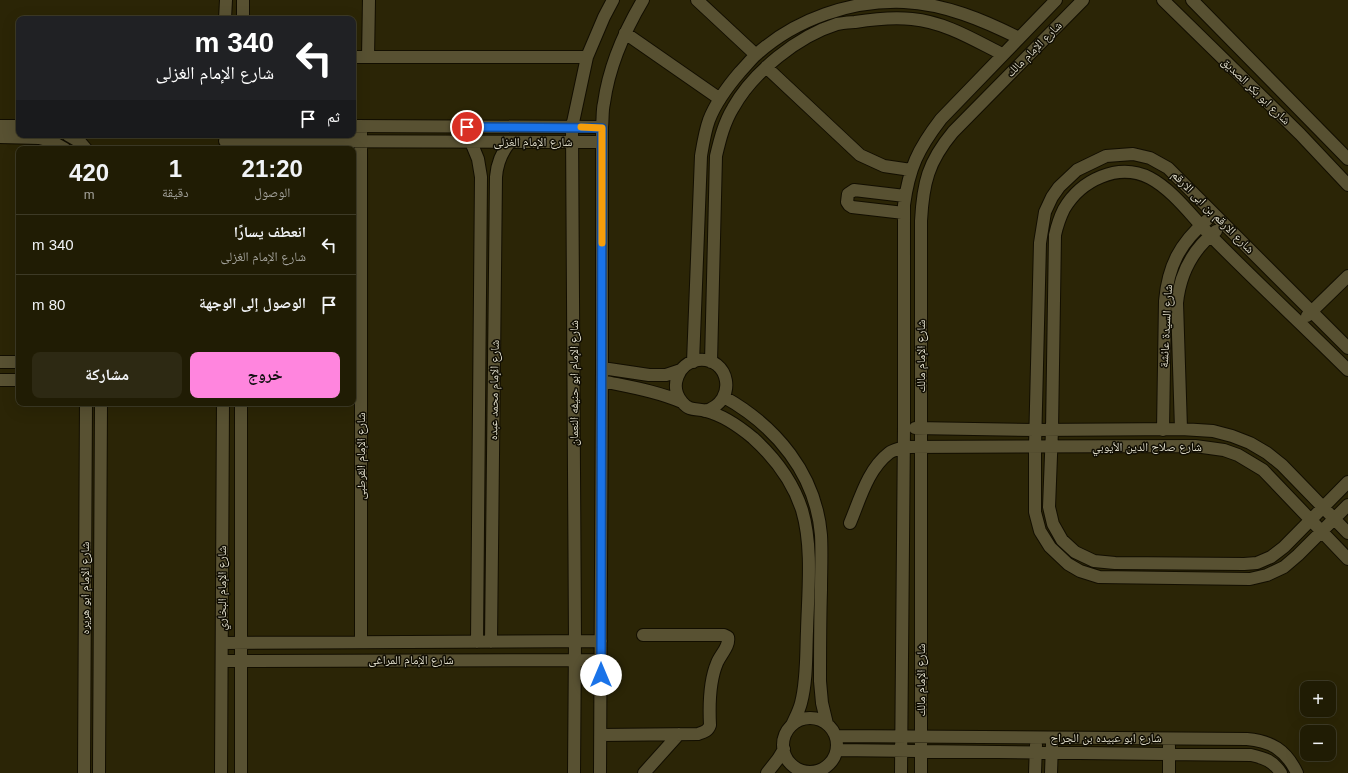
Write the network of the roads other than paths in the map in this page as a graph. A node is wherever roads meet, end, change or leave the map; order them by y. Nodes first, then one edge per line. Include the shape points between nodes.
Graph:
1 (226, 0) edge
2 (243, 0) edge
3 (368, 0) edge
4 (613, 0) edge
5 (643, 0) edge
6 (697, 0) edge
7 (1056, 0) edge
8 (1083, 0) edge
9 (1163, 0) edge
10 (1192, 0) edge
11 (887, 1) edge
12 (226, 16) edge
13 (243, 16) edge
14 (625, 33) junction
15 (1018, 38) junction
16 (756, 54) junction
17 (1002, 54) junction
18 (356, 57) edge
19 (368, 57) junction
20 (588, 57) junction
21 (766, 67) junction
22 (720, 99) junction
23 (0, 126) edge
24 (16, 126) edge
25 (357, 126) edge
26 (572, 127) junction
27 (602, 128) junction
28 (0, 137) edge
29 (16, 137) edge
30 (39, 138) edge
31 (73, 138) edge
32 (225, 142) edge
33 (242, 142) edge
34 (361, 142) junction
35 (471, 142) junction
36 (510, 142) junction
37 (573, 142) junction
38 (601, 142) junction
39 (60, 146) edge
40 (83, 146) edge
41 (1348, 159) edge
42 (911, 170) junction
43 (1348, 185) edge
44 (905, 196) junction
45 (904, 213) junction
46 (1214, 214) junction
47 (1225, 224) junction
48 (1201, 225) junction
49 (1210, 235) junction
50 (1348, 276) edge
51 (1039, 285) junction
52 (1054, 285) junction
53 (1312, 311) junction
54 (1300, 322) junction
55 (1348, 348) edge
56 (0, 362) edge
57 (16, 362) edge
58 (693, 362) junction
59 (711, 362) junction
60 (602, 368) junction
61 (681, 370) junction
62 (1348, 370) edge
63 (0, 380) edge
64 (16, 380) edge
65 (602, 382) junction
66 (724, 397) junction
67 (682, 402) junction
68 (86, 406) edge
69 (101, 406) edge
70 (223, 406) edge
71 (241, 406) edge
72 (706, 410) junction
73 (478, 428) junction
74 (493, 428) junction
75 (904, 428) junction
76 (922, 428) junction
77 (1181, 429) junction
78 (1035, 430) junction
79 (1052, 430) junction
80 (1163, 430) junction
81 (86, 433) junction
82 (101, 433) junction
83 (904, 447) junction
84 (922, 447) junction
85 (1035, 448) junction
86 (1051, 448) junction
87 (1348, 482) edge
88 (1348, 505) edge
89 (1323, 508) junction
90 (1334, 519) junction
91 (1310, 520) junction
92 (850, 523) dead end
93 (1321, 532) junction
94 (1348, 533) edge
95 (1348, 559) edge
96 (643, 635) dead end
97 (575, 641) junction
98 (601, 641) junction
99 (361, 642) junction
100 (477, 642) junction
101 (491, 642) junction
102 (222, 643) junction
103 (240, 643) junction
104 (575, 660) junction
105 (601, 660) junction
106 (222, 661) junction
107 (240, 661) junction
108 (828, 724) junction
109 (792, 725) junction
110 (84, 732) junction
111 (99, 733) junction
112 (679, 734) junction
113 (600, 735) junction
114 (836, 736) junction
115 (901, 737) junction
116 (921, 737) junction
117 (1036, 738) junction
118 (1052, 738) junction
119 (1169, 738) junction
120 (784, 749) junction
121 (837, 750) junction
122 (901, 750) junction
123 (921, 750) junction
124 (1036, 752) junction
125 (1052, 752) junction
126 (1169, 754) junction
127 (809, 772) edge
128 (84, 773) edge
129 (99, 773) edge
130 (221, 773) edge
131 (241, 773) edge
132 (574, 773) edge
133 (600, 773) edge
134 (644, 773) edge
135 (766, 773) edge
136 (901, 773) edge
137 (921, 773) edge
138 (1035, 773) edge
139 (1051, 773) edge
140 (1169, 773) edge
141 (1281, 773) edge
142 (1297, 773) edge

1 - 12 street
2 - 13 street
3 - 19 street
4 - 20 street, شارع الإمام ابو حنيفه النعمان
5 - 14 street
6 - 16 street
7 - 15 street, شارع الإمام مالك
8 - 76 street, شارع الإمام مالك via 942,144 928,173 921,221
9 - 43 street, شارع ابو بكر الصديق via 1300,134
10 - 41 street, شارع ابو بكر الصديق
11 - 15 street via 922,4 957,12 988,22
11 - 16 street via 859,4 810,19
14 - 22 street
14 - 27 street via 609,79
15 - 17 street, شارع الإمام مالك
16 - 22 street
17 - 21 street via 936,23 912,18 878,18 838,24 812,34
17 - 42 street, شارع الإمام مالك via 941,119 926,139
18 - 19 street
19 - 20 street
20 - 26 street, شارع الإمام ابو حنيفه النعمان
21 - 42 street via 860,155 884,166
21 - 59 street via 733,107 716,156
22 - 58 street via 709,120 701,156
23 - 24 street
25 - 26 street, شارع الإمام الغزلى
25 - 34 street, شارع الإمام القرطبى
26 - 27 street, شارع الإمام الغزلى
26 - 37 street, شارع الإمام ابو حنيفه النعمان
27 - 38 street
28 - 29 street
30 - 39 street
31 - 40 street
32 - 33 street, شارع الإمام الغزلى
33 - 34 street, شارع الإمام الغزلى
34 - 35 street, شارع الإمام الغزلى
34 - 99 street, شارع الإمام القرطبى
35 - 36 street, شارع الإمام الغزلى
35 - 73 street, شارع الإمام محمد عبده via 480,173
36 - 37 street, شارع الإمام الغزلى
36 - 74 street, شارع الإمام محمد عبده via 499,158 496,168
37 - 38 street, شارع الإمام الغزلى
37 - 97 street, شارع الإمام ابو حنيفه النعمان
38 - 60 street
42 - 44 street, شارع الإمام مالك
44 - 45 street, شارع الإمام مالك
44 - 45 street via 854,190 846,198 852,207
45 - 75 street, شارع الإمام مالك
46 - 47 street, شارع الارقم بن ابى الارقم
46 - 48 street, شارع السيدة عائشة
46 - 51 street, شارع الارقم بن ابى الارقم via 1168,168 1150,158 1132,154 1106,156 1077,170 1052,197 1042,227
47 - 49 street, شارع السيدة عائشة
47 - 53 street, شارع الارقم بن ابى الارقم
48 - 49 street, شارع الارقم بن ابى الارقم
48 - 52 street, شارع الارقم بن ابى الارقم via 1163,186 1149,178 1133,173 1116,173 1100,177 1085,185 1073,197 1058,221 1055,235
48 - 80 street, شارع السيدة عائشة via 1182,246 1166,287
49 - 54 street, شارع الارقم بن ابى الارقم
49 - 77 street, شارع السيدة عائشة via 1188,264 1182,277 1177,303
50 - 53 street
51 - 52 street
51 - 78 street, شارع الارقم بن ابى الارقم
52 - 79 street, شارع الارقم بن ابى الارقم
53 - 54 street
53 - 55 street, شارع الارقم بن ابى الارقم
54 - 62 street, شارع الارقم بن ابى الارقم
56 - 57 street
58 - 59 street
58 - 61 street
59 - 66 street via 725,377
60 - 61 street via 649,375
60 - 65 street
61 - 67 street via 676,383 678,396
63 - 64 street
65 - 67 street via 650,391
65 - 98 street
66 - 72 street via 716,406
66 - 108 street via 754,416 780,440 800,469 814,501 821,536 820,681 822,703
67 - 72 street via 693,410
68 - 81 street, شارع الإمام ابو هريره
69 - 82 street, شارع الإمام ابو هريره
70 - 102 street, شارع الإمام البخاري
71 - 103 street, شارع الإمام البخاري
72 - 109 street via 738,427 765,449 787,478 802,510 809,565 805,681 801,704
73 - 74 street
73 - 100 street, شارع الإمام محمد عبده
74 - 101 street, شارع الإمام محمد عبده
75 - 76 street, شارع صلاح الدين الأيوبي
75 - 83 street, شارع الإمام مالك
76 - 78 street, شارع صلاح الدين الأيوبي
76 - 84 street, شارع الإمام مالك
77 - 80 street, شارع صلاح الدين الأيوبي
77 - 89 street, شارع صلاح الدين الأيوبي via 1213,431 1250,443 1282,465
78 - 79 street, شارع صلاح الدين الأيوبي
78 - 85 street, شارع الارقم بن ابى الارقم
79 - 80 street, شارع صلاح الدين الأيوبي
79 - 86 street, شارع الارقم بن ابى الارقم
81 - 82 street
81 - 110 street, شارع الإمام ابو هريره
82 - 111 street, شارع الإمام ابو هريره
83 - 84 street, شارع صلاح الدين الأيوبي
83 - 92 street via 891,452 880,461 864,488
83 - 115 street, شارع الإمام مالك
84 - 85 street, شارع صلاح الدين الأيوبي
84 - 116 street, شارع الإمام مالك
85 - 86 street, شارع صلاح الدين الأيوبي
85 - 93 street, شارع الارقم بن ابى الارقم via 1035,512 1040,530 1050,548 1068,564 1099,577 1250,579 1284,567
86 - 91 street, شارع صلاح الدين الأيوبي via 1195,446 1224,450 1263,470
86 - 91 street, شارع الارقم بن ابى الارقم via 1049,507 1053,524 1062,540 1075,552 1094,561 1257,563 1284,548
87 - 89 street, شارع الارقم بن ابى الارقم
88 - 90 street, شارع الارقم بن ابى الارقم
89 - 90 street, شارع صلاح الدين الأيوبي
89 - 91 street, شارع الارقم بن ابى الارقم
90 - 93 street, شارع الارقم بن ابى الارقم
90 - 94 street, شارع صلاح الدين الأيوبي
91 - 93 street, شارع صلاح الدين الأيوبي
93 - 95 street, شارع صلاح الدين الأيوبي
96 - 112 street via 724,635 728,638 728,643 717,663 712,685 709,728 698,734
97 - 98 street, شارع الإمام المراغى
97 - 101 street, شارع الإمام المراغى
97 - 104 street, شارع الإمام ابو حنيفه النعمان
98 - 105 street
99 - 100 street, شارع الإمام المراغى
99 - 103 street, شارع الإمام المراغى
100 - 101 street, شارع الإمام المراغى
102 - 103 street, شارع الإمام المراغى
102 - 106 street, شارع الإمام البخاري
103 - 107 street, شارع الإمام البخاري
104 - 105 street, شارع الإمام المراغى
104 - 107 street, شارع الإمام المراغى
104 - 132 street, شارع الإمام ابو حنيفه النعمان
105 - 113 street
106 - 107 street, شارع الإمام المراغى
106 - 130 street, شارع الإمام البخاري
107 - 131 street, شارع الإمام البخاري
108 - 109 street via 810,718
108 - 114 street
109 - 120 street via 785,736
110 - 111 street
110 - 128 street, شارع الإمام ابو هريره
111 - 129 street, شارع الإمام ابو هريره
112 - 113 street
112 - 134 street
113 - 133 street
114 - 115 street, شارع ابو عبيده بن الجراح
114 - 121 street
115 - 116 street, شارع ابو عبيده بن الجراح
115 - 122 street, شارع الإمام مالك
116 - 117 street, شارع ابو عبيده بن الجراح
116 - 123 street, شارع الإمام مالك
117 - 118 street, شارع ابو عبيده بن الجراح
117 - 124 street
118 - 119 street, شارع ابو عبيده بن الجراح
118 - 125 street
119 - 126 street
119 - 142 street, شارع ابو عبيده بن الجراح via 1260,740 1284,753
120 - 127 street via 793,765
120 - 135 street
121 - 122 street, شارع ابو عبيده بن الجراح
121 - 127 street via 826,767
122 - 123 street, شارع ابو عبيده بن الجراح
122 - 136 street, شارع الإمام مالك
123 - 124 street, شارع ابو عبيده بن الجراح
123 - 137 street, شارع الإمام مالك
124 - 125 street, شارع ابو عبيده بن الجراح
124 - 138 street
125 - 126 street, شارع ابو عبيده بن الجراح
125 - 139 street
126 - 140 street
126 - 141 street, شارع ابو عبيده بن الجراح via 1251,755 1265,758

